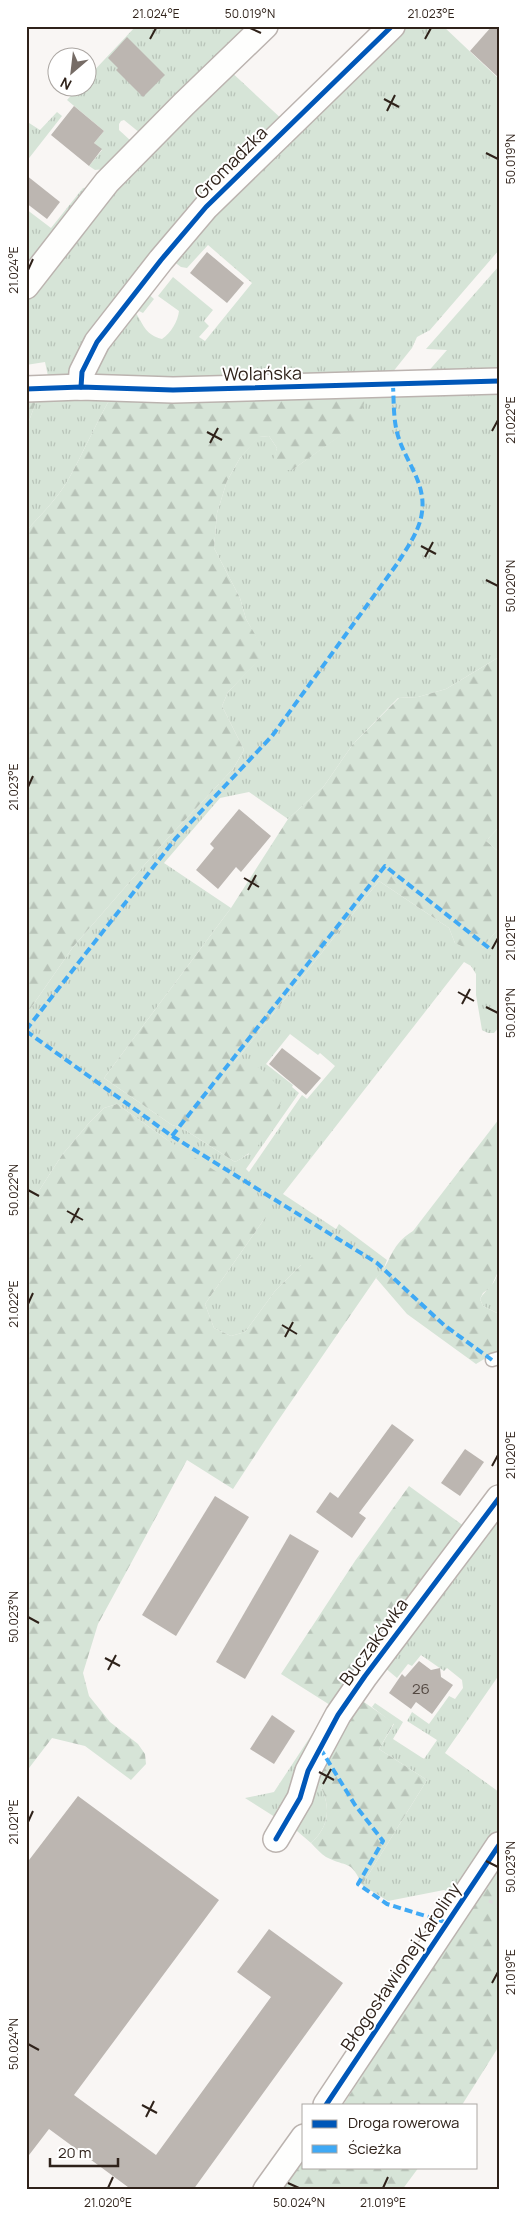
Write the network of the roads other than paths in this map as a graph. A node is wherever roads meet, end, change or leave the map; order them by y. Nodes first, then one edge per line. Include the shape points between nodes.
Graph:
1 (265, 26) edge
2 (392, 26) edge
3 (26, 286) edge
4 (499, 381) edge
5 (80, 387) junction
6 (26, 389) edge
7 (499, 1498) edge
8 (276, 1839) dead end
9 (499, 1845) edge
10 (327, 2104) edge
11 (302, 2141) edge
12 (266, 2190) edge

1 - 3 street via 107,182
2 - 5 street, Gromadzka via 206,207 97,342 82,372
4 - 5 street, Wolańska via 183,390
5 - 6 street, Wolańska
7 - 8 street, Buczakówka via 338,1715 308,1771 300,1798
9 - 10 street, Błogosławionej Karoliny
11 - 12 street

